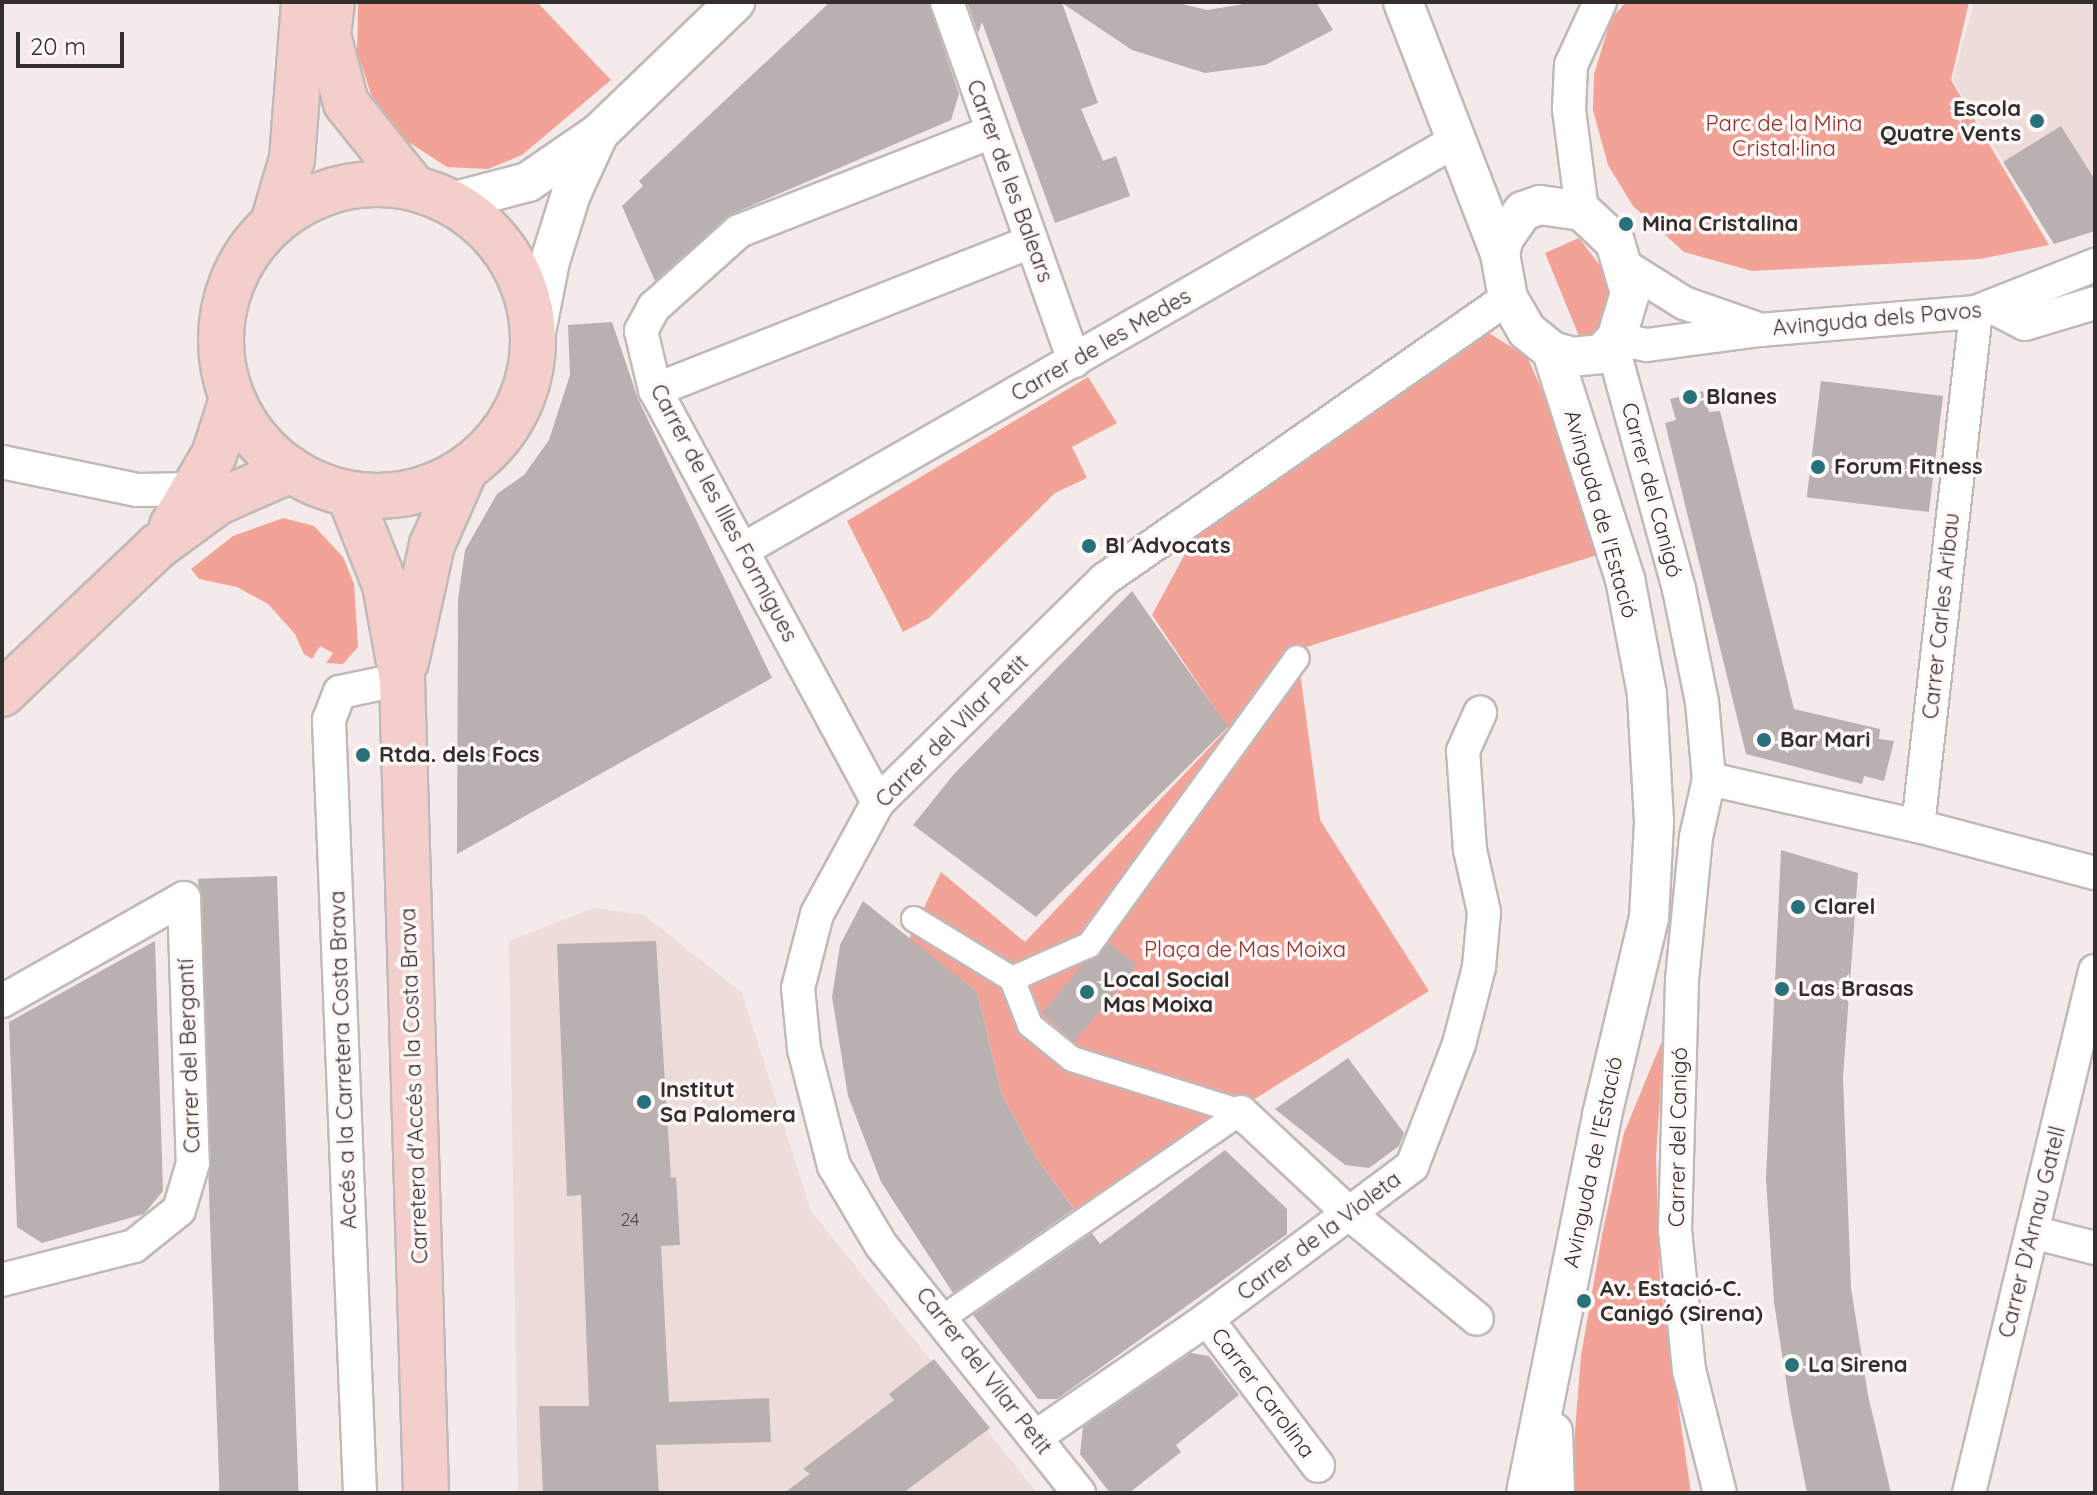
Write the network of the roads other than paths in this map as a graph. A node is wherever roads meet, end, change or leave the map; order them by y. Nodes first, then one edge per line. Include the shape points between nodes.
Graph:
1 (304, 2) edge
2 (332, 2) edge
3 (735, 2) edge
4 (947, 2) edge
5 (1403, 2) edge
6 (1600, 2) edge
7 (992, 132) junction
8 (599, 133) junction
9 (1457, 140) junction
10 (1475, 184) junction
11 (433, 194) junction
12 (1540, 205) junction
13 (1582, 211) junction
14 (273, 223) junction
15 (1031, 242) junction
16 (1500, 254) junction
17 (2095, 265) edge
18 (1625, 266) junction
19 (1508, 298) junction
20 (2095, 303) edge
21 (1985, 310) junction
22 (1760, 330) junction
23 (1614, 342) junction
24 (533, 347) junction
25 (1552, 351) junction
26 (1074, 361) junction
27 (655, 390) junction
28 (232, 399) junction
29 (9, 469) edge
30 (291, 470) junction
31 (465, 470) junction
32 (197, 489) junction
33 (349, 494) junction
34 (158, 546) junction
35 (744, 549) junction
36 (1297, 658) dead end
37 (402, 679) junction
38 (2, 694) edge
39 (1480, 713) dead end
40 (1709, 779) junction
41 (878, 802) junction
42 (1918, 826) junction
43 (1696, 837) junction
44 (2095, 873) edge
45 (1649, 918) junction
46 (914, 919) dead end
47 (2095, 971) edge
48 (1012, 979) junction
49 (2, 1001) edge
50 (1241, 1112) junction
51 (1351, 1215) junction
52 (2032, 1232) junction
53 (2095, 1248) edge
54 (2, 1280) edge
55 (944, 1317) junction
56 (1207, 1319) junction
57 (1477, 1319) dead end
58 (1551, 1360) junction
59 (1037, 1436) junction
60 (1318, 1466) dead end
61 (360, 1493) edge
62 (426, 1493) edge
63 (1079, 1493) edge
64 (1526, 1493) edge
65 (1555, 1493) edge
66 (1720, 1493) edge
67 (1969, 1493) edge

1 - 14 main road via 292,159
2 - 11 main road via 328,35 346,103
3 - 8 street
4 - 7 street, Carrer de les Balears
5 - 9 street
6 - 13 street via 1571,65 1569,109
7 - 15 street, Carrer de les Balears
7 - 27 street, Carrer de les Illes Formigues via 739,231 647,319 641,331
8 - 11 street via 528,182
8 - 24 street via 571,194 550,261
9 - 10 street
9 - 26 street, Carrer de les Medes
10 - 12 street
10 - 16 street
11 - 14 main road via 375,183 338,188 303,201
11 - 24 main road via 484,225 510,256 527,293
12 - 13 street
12 - 16 street via 1512,223
13 - 18 street via 1615,242
14 - 28 main road via 242,261 225,305 221,352
15 - 26 street, Carrer de les Balears
15 - 27 street
16 - 19 street
17 - 21 street, Avinguda dels Pavos
18 - 22 street, Avinguda dels Pavos via 1684,303
18 - 23 street via 1630,293
19 - 25 street via 1527,331
19 - 41 street, Carrer del Vilar Petit via 1105,579
20 - 21 street, Avinguda dels Pavos via 2025,324
21 - 22 street, Avinguda dels Pavos
21 - 42 street, Carrer Carles Aribau
22 - 23 street, Avinguda dels Pavos via 1647,345
23 - 25 street via 1590,358
23 - 40 street, Carrer del Canigó via 1679,589 1702,702
24 - 31 main road via 514,416
25 - 45 street, Avinguda de l'Estació via 1625,579 1647,694 1654,821
26 - 35 street, Carrer de les Medes
27 - 35 street, Carrer de les Illes Formigues
28 - 30 main road via 257,440
28 - 32 main road
29 - 32 street via 137,490
30 - 33 main road
30 - 34 main road via 218,502
31 - 33 main road via 409,493
31 - 37 main road, Carretera d'Accés a la Costa Brava via 432,545
32 - 34 main road
33 - 37 main road, Carretera d'Accés a la Costa Brava via 385,585
34 - 38 main road
35 - 41 street, Carrer de les Illes Formigues
36 - 48 street via 1089,945
37 - 61 street, Accés a la Carretera Costa Brava via 340,692 329,720
37 - 62 main road, Carretera d'Accés a la Costa Brava
39 - 51 street, Carrer de la Violeta via 1463,751 1470,850 1484,912 1479,967 1459,1044 1412,1166
40 - 42 street
40 - 43 street, Carrer del Canigó
41 - 55 street, Carrer del Vilar Petit via 817,914 798,988 804,1049 834,1166 881,1245
42 - 44 street
43 - 45 street, Avinguda de l'Estació
43 - 66 street, Carrer del Canigó via 1682,980 1675,1230 1689,1370
45 - 58 street, Avinguda de l'Estació
46 - 48 street
47 - 52 street, Carrer D'Arnau Gatell
48 - 50 street via 1030,1025 1072,1059
49 - 54 street, Carrer del Bergantí via 184,898 193,1163 179,1210 134,1246
50 - 51 street
50 - 55 street
51 - 56 street, Carrer de la Violeta
51 - 57 street
52 - 53 street
52 - 67 street, Carrer D'Arnau Gatell
55 - 59 street, Carrer del Vilar Petit
56 - 59 street, Carrer de la Violeta
56 - 60 street, Carrer Carolina
58 - 64 street, Avinguda de l'Estació
58 - 65 street, Avinguda de l'Estació
59 - 63 street, Carrer del Vilar Petit

